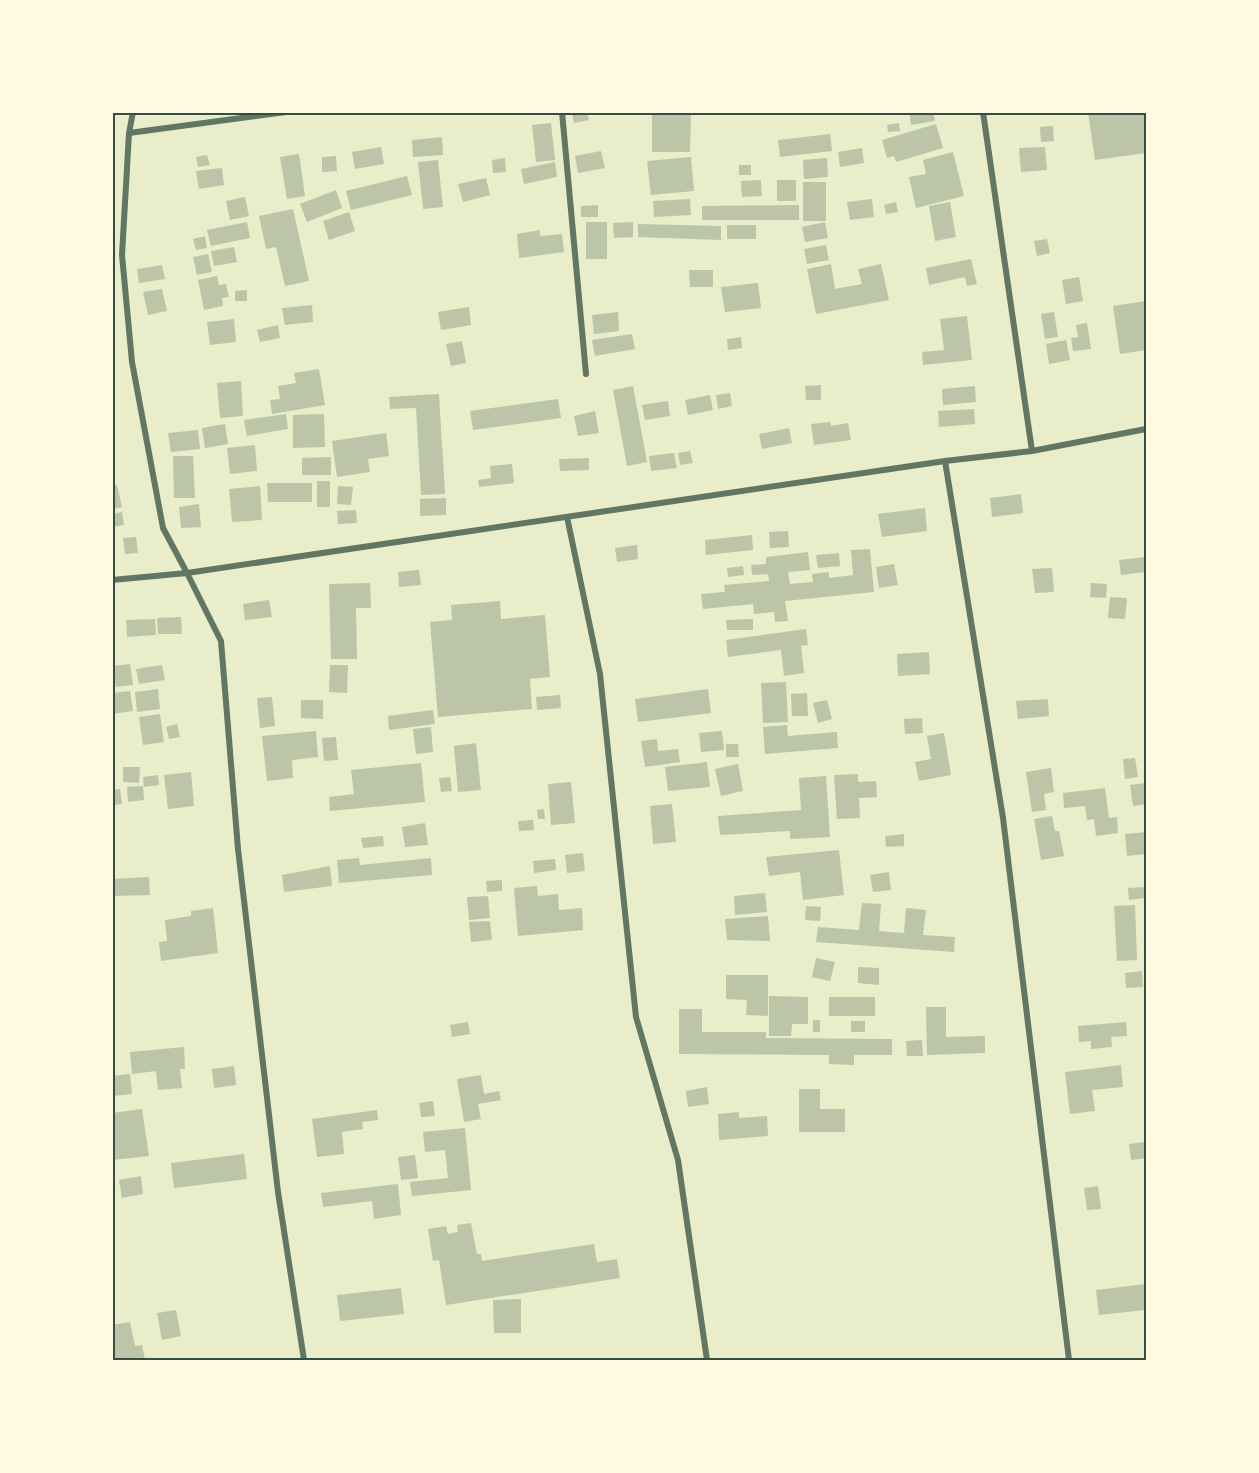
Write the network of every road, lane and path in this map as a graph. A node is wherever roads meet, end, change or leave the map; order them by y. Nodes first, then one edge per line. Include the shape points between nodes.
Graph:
1 (133, 112) edge
2 (286, 112) edge
3 (562, 112) edge
4 (983, 112) edge
5 (129, 134) junction
6 (586, 374) dead end
7 (1146, 429) edge
8 (1032, 452) junction
9 (945, 461) junction
10 (567, 516) junction
11 (187, 573) junction
12 (112, 580) edge
13 (304, 1360) edge
14 (707, 1360) edge
15 (1069, 1360) edge

1 - 5 street
2 - 5 street
3 - 6 street
4 - 8 street
5 - 11 street via 122,255 132,362 164,528
7 - 8 street
8 - 9 street
9 - 10 street
9 - 15 street via 1003,818
10 - 11 street
10 - 14 street via 600,674 636,1017 678,1160
11 - 12 street
11 - 13 street via 221,641 240,861 278,1192

